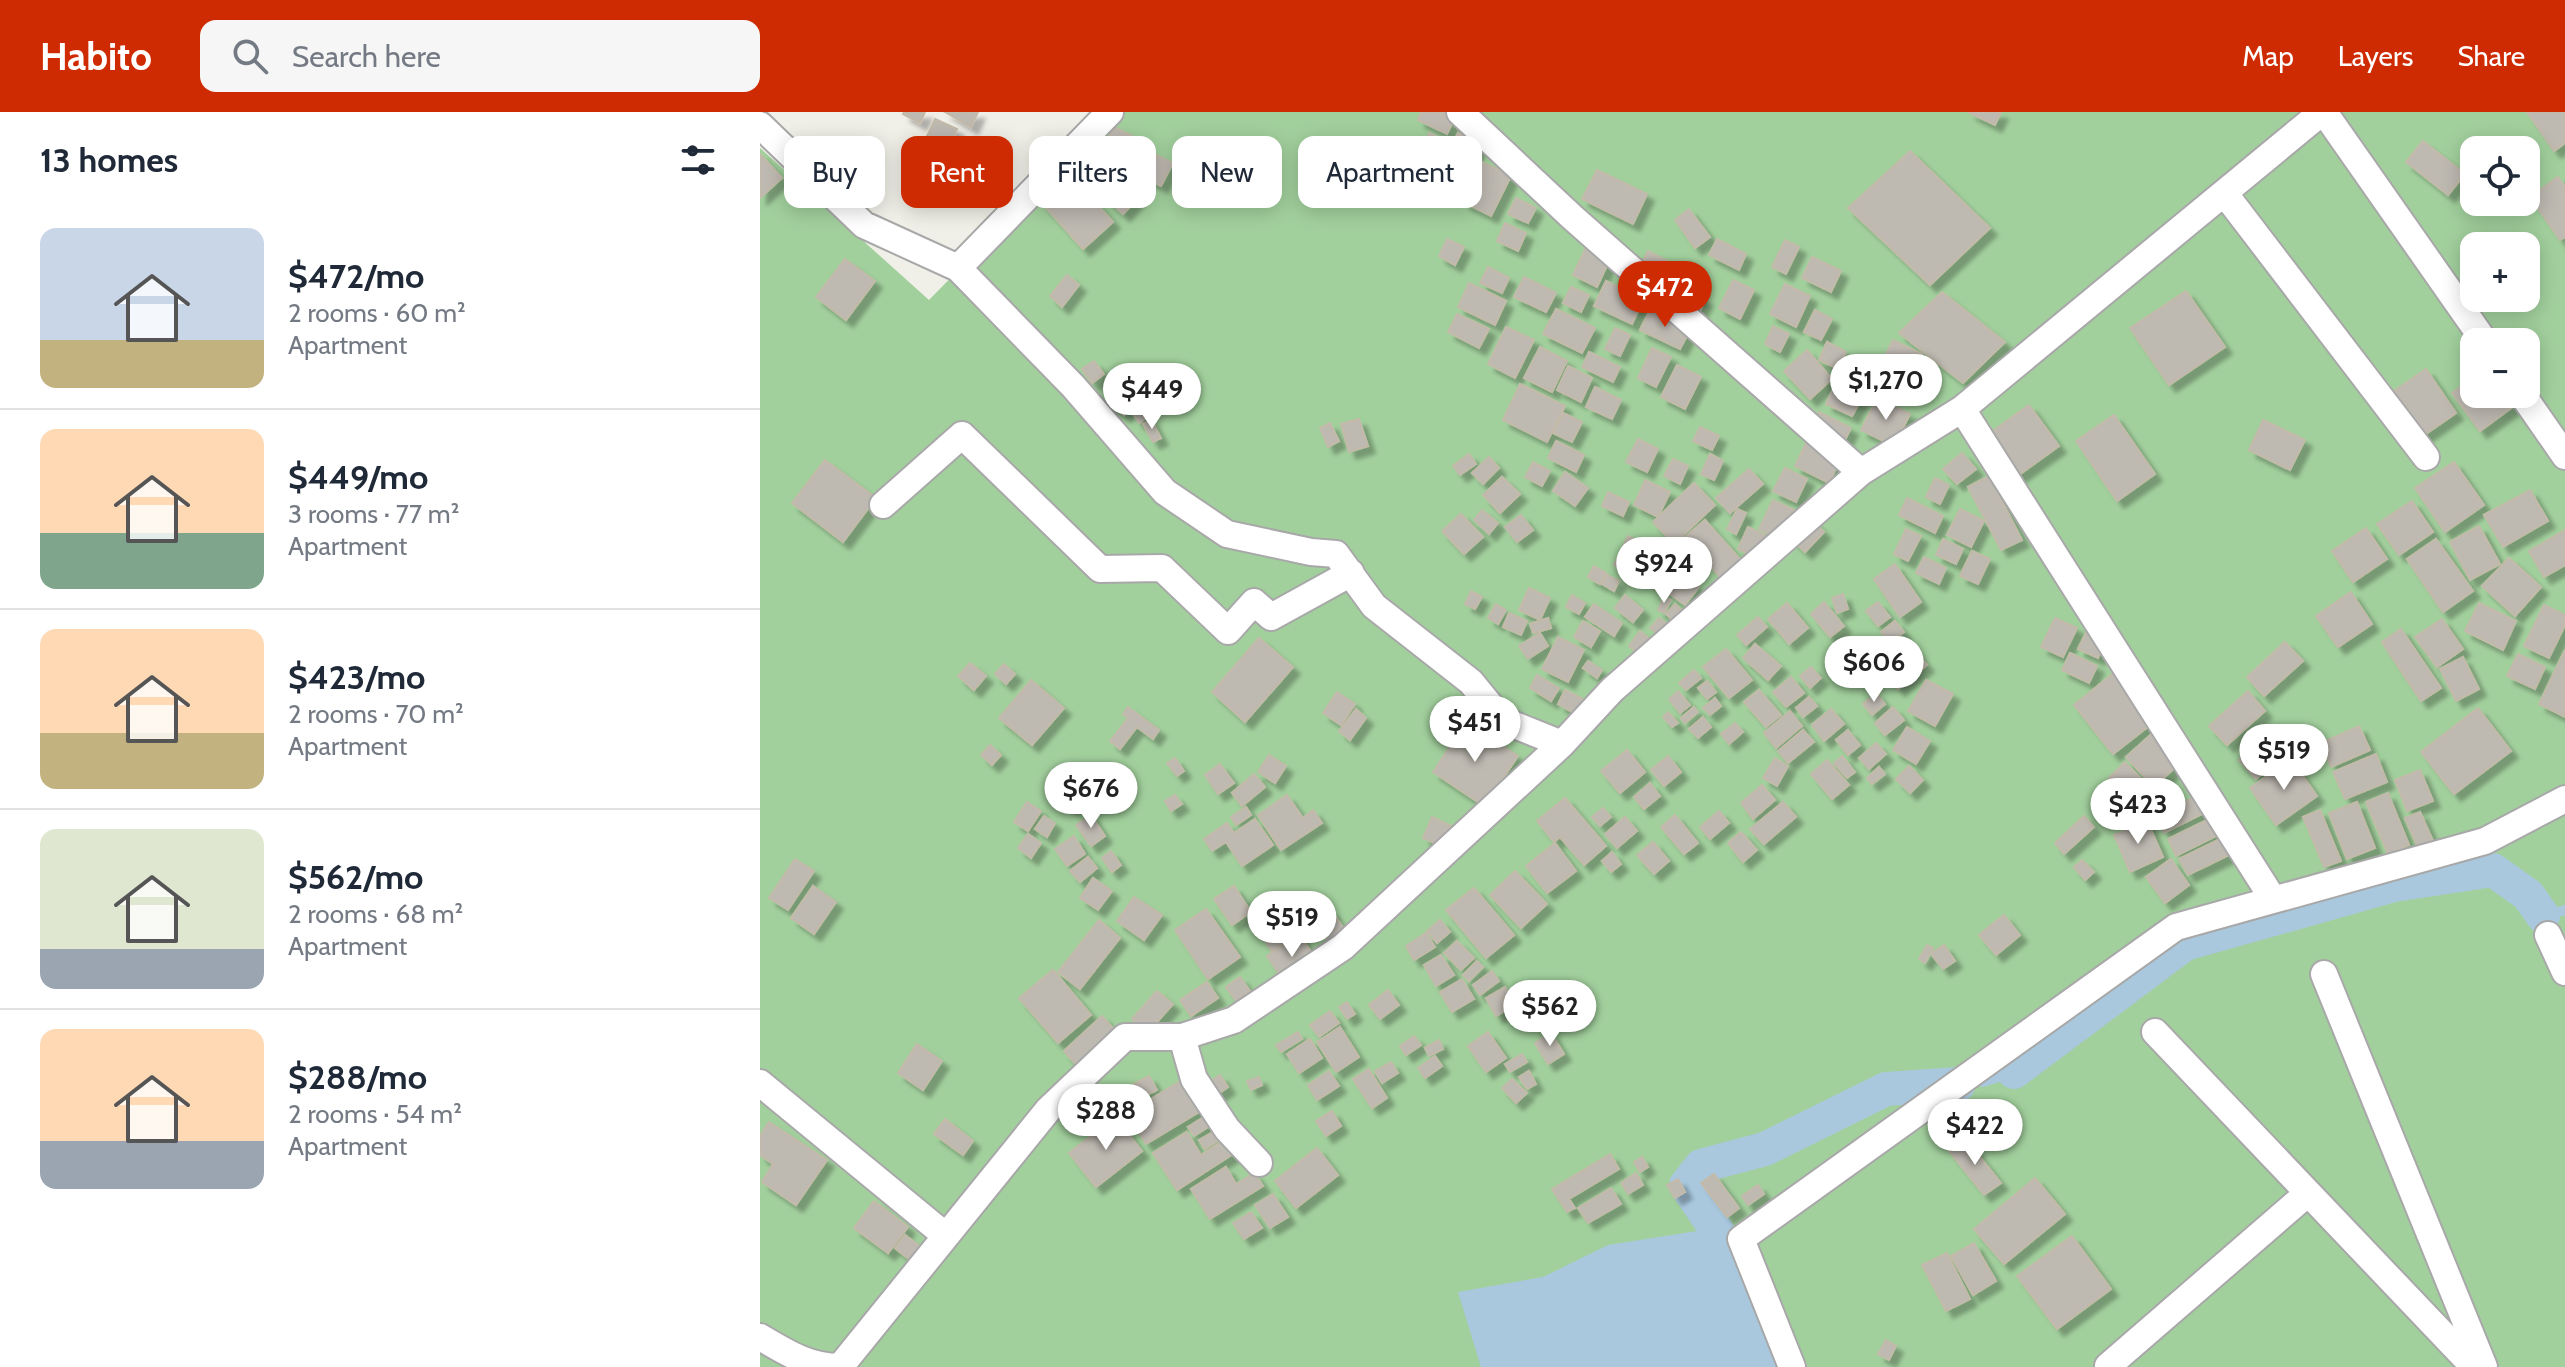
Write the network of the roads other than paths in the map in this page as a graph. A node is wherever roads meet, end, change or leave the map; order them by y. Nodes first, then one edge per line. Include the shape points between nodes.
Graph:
1 (1110, 112) edge
2 (1460, 112) edge
3 (2323, 112) edge
4 (760, 125) edge
5 (2225, 194) junction
6 (958, 268) junction
7 (2475, 328) edge
8 (2532, 408) edge
9 (1962, 409) junction
10 (2565, 456) edge
11 (2426, 457) dead end
12 (1861, 472) junction
13 (883, 505) dead end
14 (1351, 573) junction
15 (1562, 744) junction
16 (2565, 799) edge
17 (2273, 899) junction
18 (2548, 935) dead end
19 (2565, 972) edge
20 (2324, 974) dead end
21 (2155, 1032) dead end
22 (1182, 1037) junction
23 (760, 1083) edge
24 (1259, 1163) dead end
25 (2308, 1193) junction
26 (946, 1236) junction
27 (760, 1337) edge
28 (2108, 1366) edge
29 (1792, 1367) edge
30 (2474, 1367) edge
31 (2484, 1367) edge

1 - 6 street
2 - 12 street
3 - 5 street
3 - 7 street
4 - 6 street via 864,225
5 - 9 street
5 - 11 street
6 - 14 street via 1073,386 1165,492 1227,534 1336,554
8 - 10 street
9 - 12 street
9 - 17 street
12 - 15 street via 1612,690
13 - 14 street via 962,435 1100,569 1162,568 1228,631 1254,602 1271,617
14 - 15 street via 1374,606 1471,682 1502,720
15 - 22 street via 1343,947 1234,1020
16 - 17 street via 2485,841
17 - 29 street via 2176,927 1741,1239
18 - 19 street
20 - 31 street
21 - 25 street
22 - 24 street via 1194,1079 1227,1129
22 - 26 street via 1125,1037 1048,1110
23 - 26 street
25 - 28 street
25 - 30 street
26 - 27 street via 840,1367 796,1359

